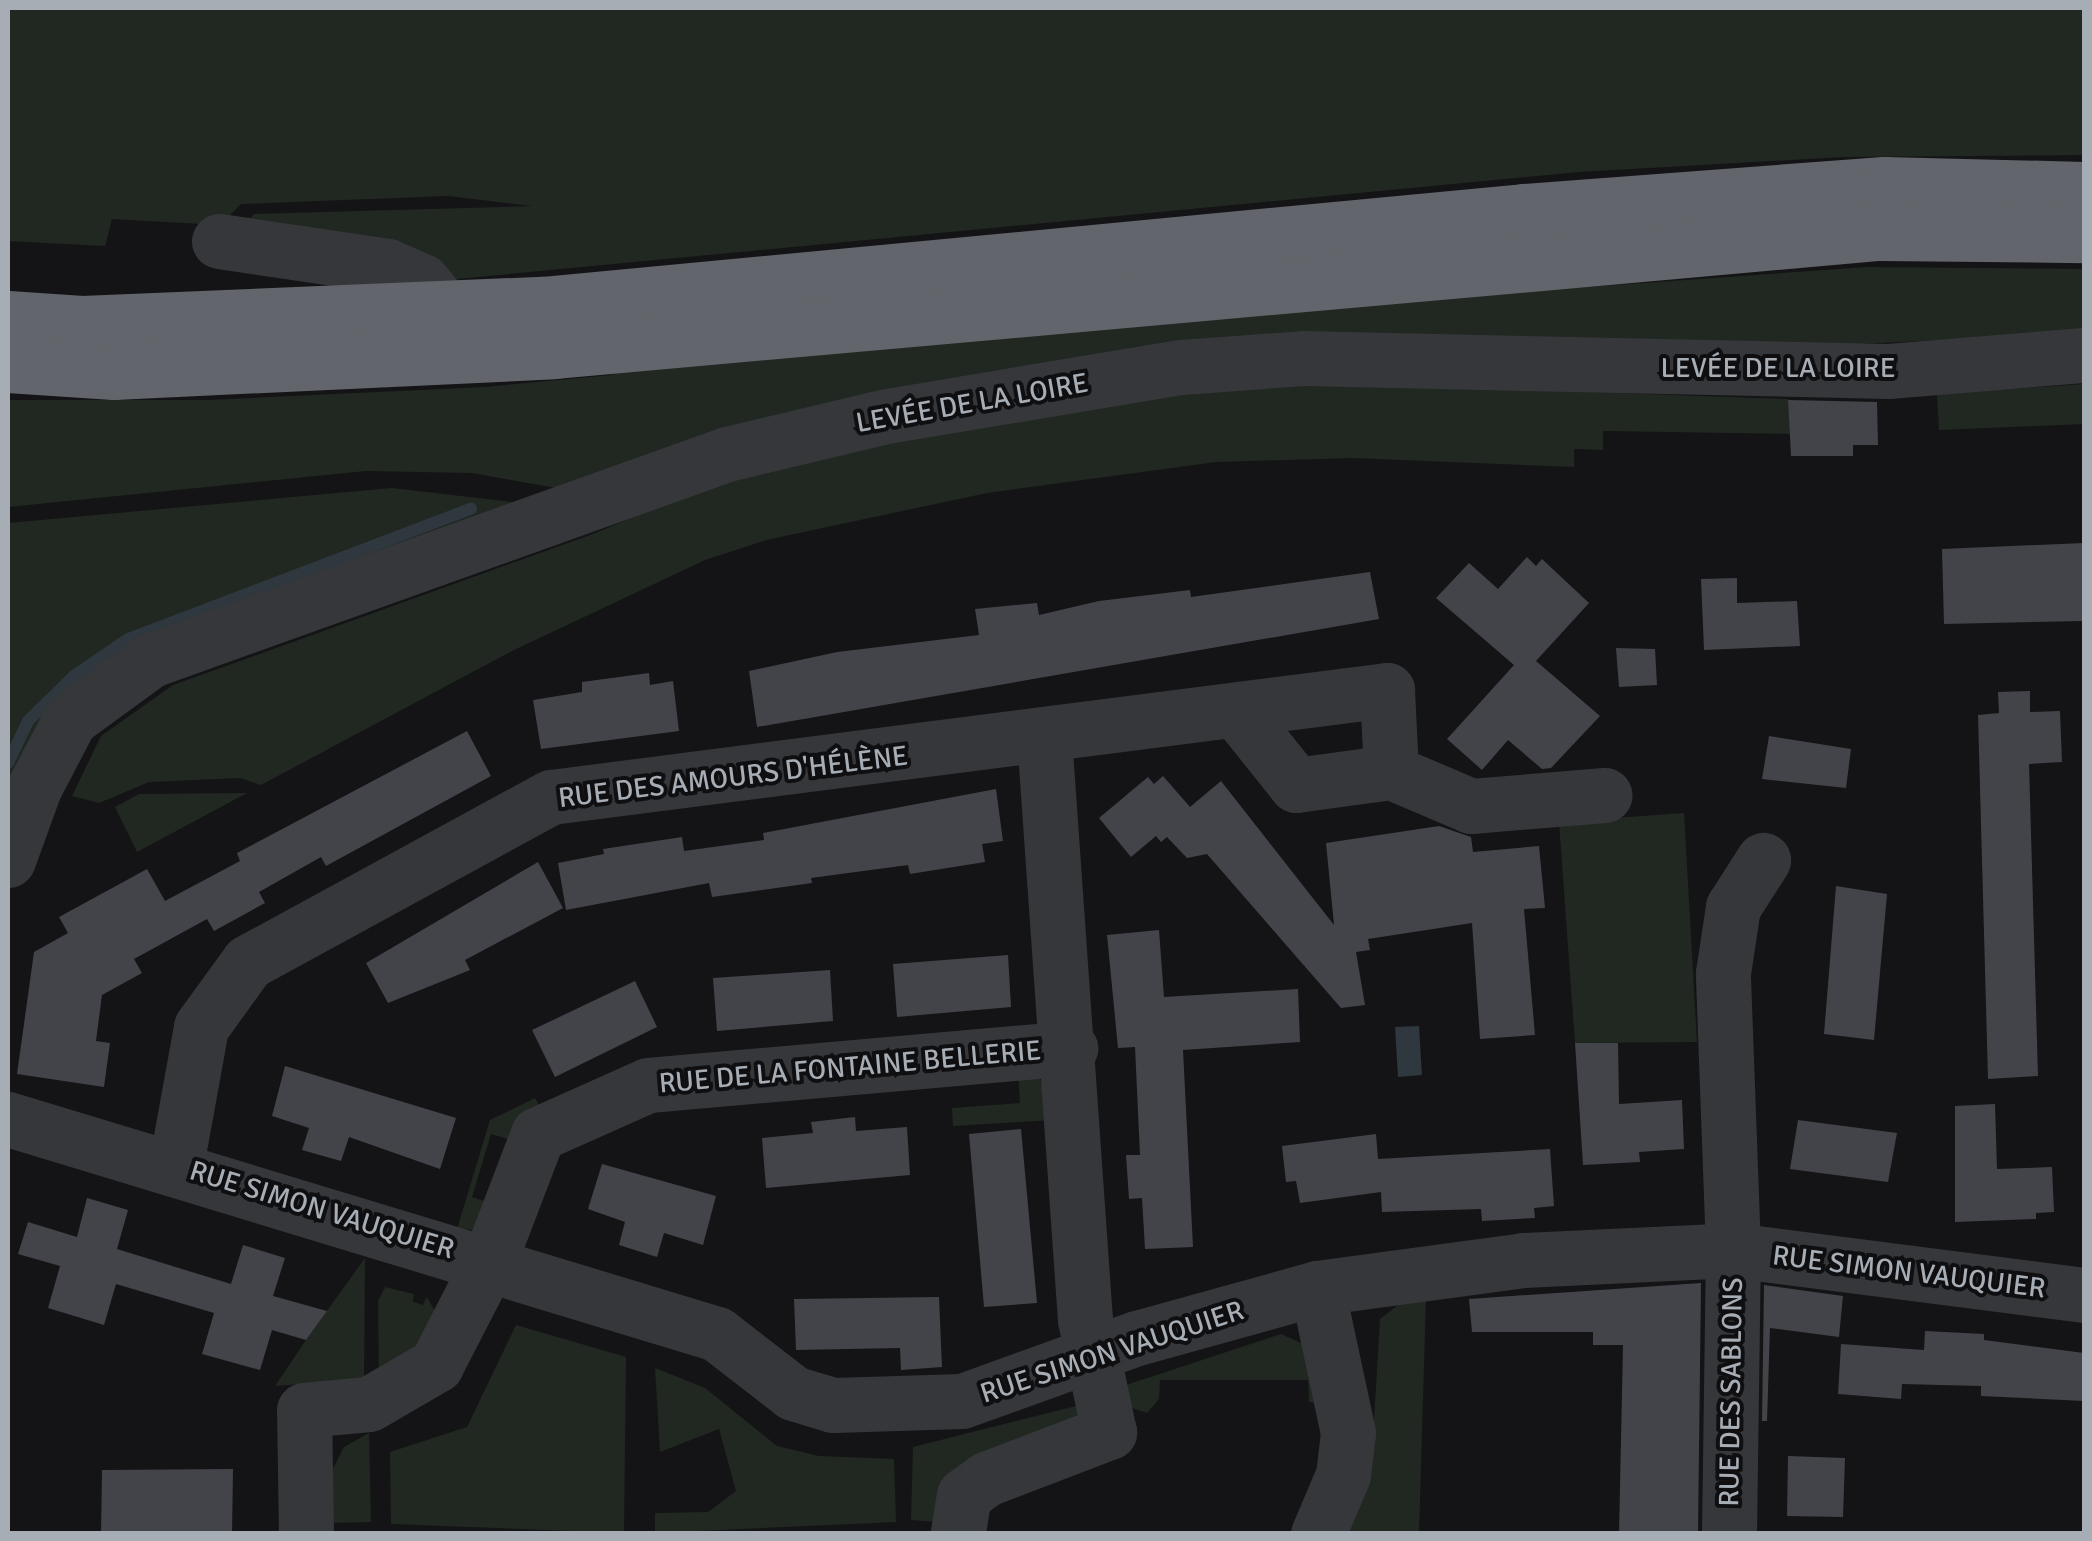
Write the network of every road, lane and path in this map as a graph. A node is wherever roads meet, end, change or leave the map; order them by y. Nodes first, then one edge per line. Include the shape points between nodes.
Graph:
1 (2084, 189) edge
2 (2084, 235) edge
3 (219, 241) dead end
4 (445, 308) junction
5 (8, 318) edge
6 (2084, 355) edge
7 (8, 366) edge
8 (1236, 710) junction
9 (1044, 737) junction
10 (1391, 772) junction
11 (1605, 795) dead end
12 (8, 860) edge
13 (1763, 860) dead end
14 (1070, 1048) junction
15 (8, 1119) edge
16 (176, 1165) junction
17 (1733, 1250) junction
18 (489, 1262) junction
19 (1317, 1288) junction
20 (2084, 1295) edge
21 (1094, 1356) junction
22 (958, 1532) edge
23 (306, 1534) edge
24 (1318, 1534) edge
25 (1729, 1534) edge

1 - 4 highway via 1866,185
2 - 7 highway via 1879,233 553,352 114,372
3 - 4 street via 388,266 422,280
4 - 5 highway via 82,323
6 - 12 street, LEVÉE DE LA LOIRE via 1888,370 1340,358 1181,367 887,416 728,454 151,660 70,719 34,788
8 - 9 street, RUE DES AMOURS D'HÉLÈNE
8 - 10 street via 1296,784
8 - 10 street, RUE DES AMOURS D'HÉLÈNE via 1387,690
9 - 14 street
9 - 16 street, RUE DES AMOURS D'HÉLÈNE via 550,797 248,962 201,1027
10 - 11 street via 1471,806
13 - 17 street, RUE DES SABLONS via 1733,907 1726,936
14 - 18 street, RUE DE LA FONTAINE BELLERIE via 648,1084 538,1134
14 - 21 street via 1085,1320
15 - 16 street, RUE SIMON VAUQUIER
16 - 18 street, RUE SIMON VAUQUIER
17 - 19 street, RUE SIMON VAUQUIER via 1524,1260
17 - 20 street, RUE SIMON VAUQUIER
17 - 25 street, RUE DES SABLONS
18 - 21 street, RUE SIMON VAUQUIER via 717,1334 793,1393 834,1405 962,1402
18 - 23 street, RUE DE LA FONTAINE BELLERIE via 448,1350 419,1380 368,1404 304,1410
19 - 21 street, RUE SIMON VAUQUIER
19 - 24 street via 1348,1433 1343,1474
21 - 22 street via 1109,1432 986,1479 964,1495

